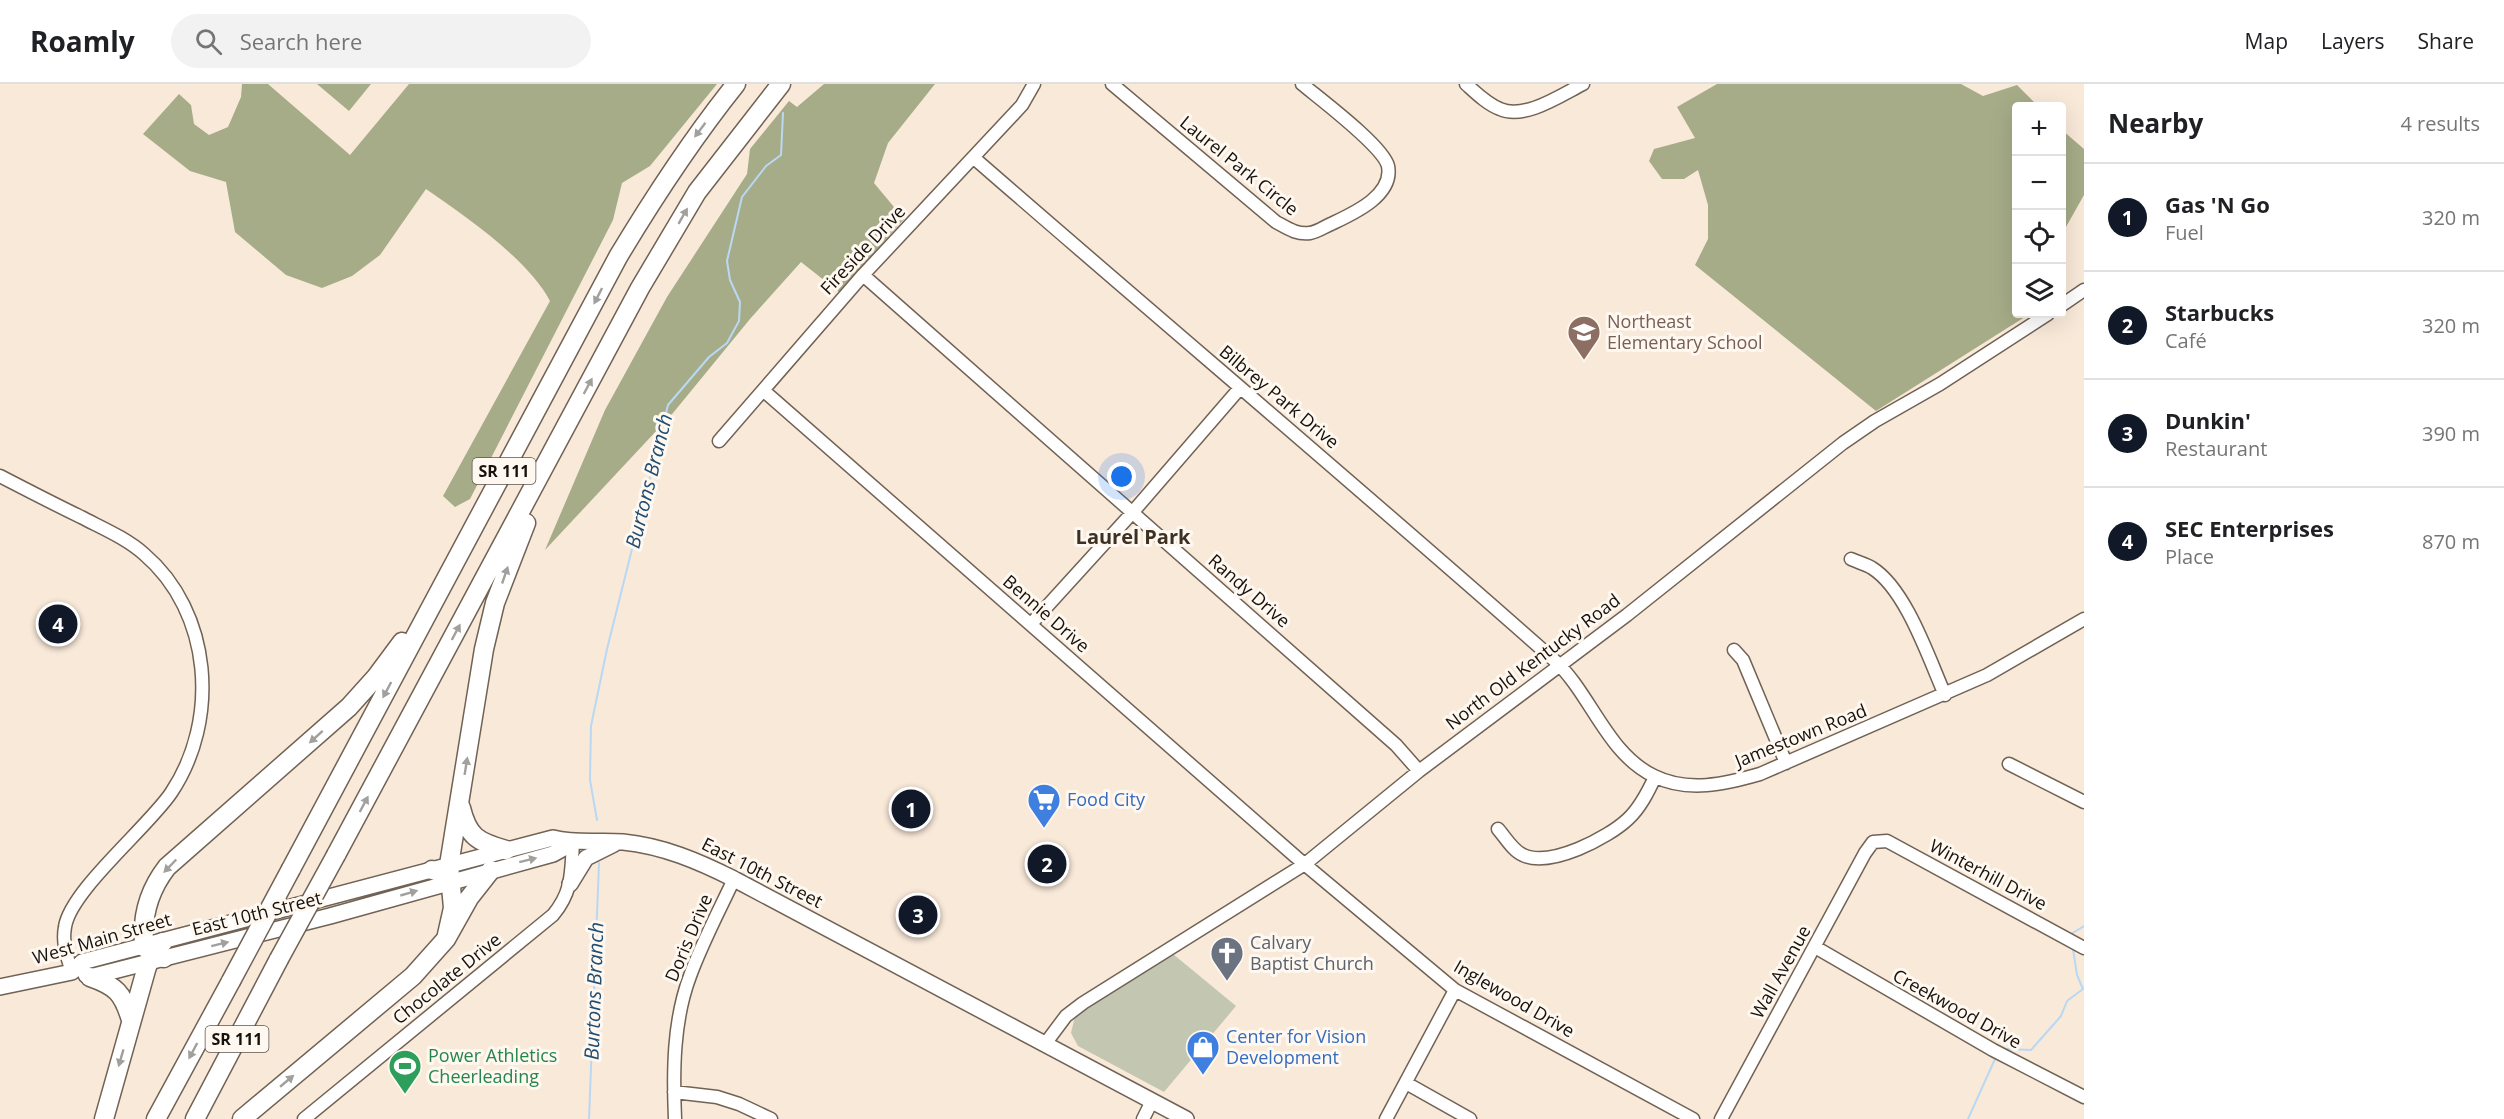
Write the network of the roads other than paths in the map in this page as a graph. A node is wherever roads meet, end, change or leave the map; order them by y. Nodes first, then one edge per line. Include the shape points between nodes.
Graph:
1 (736, 84) edge
2 (781, 84) edge
3 (1034, 84) edge
4 (1112, 84) edge
5 (1302, 84) edge
6 (1466, 84) edge
7 (1583, 84) edge
8 (974, 158) junction
9 (863, 275) junction
10 (2084, 290) edge
11 (2066, 301) edge
12 (2042, 318) edge
13 (1240, 388) junction
14 (764, 391) junction
15 (567, 425) junction
16 (719, 441) dead end
17 (0, 476) edge
18 (486, 505) junction
19 (1132, 513) junction
20 (1851, 559) dead end
21 (2084, 619) edge
22 (1031, 624) junction
23 (1734, 650) dead end
24 (1560, 665) junction
25 (1945, 695) junction
26 (1786, 763) junction
27 (2009, 764) dead end
28 (1419, 771) junction
29 (1655, 777) junction
30 (2084, 802) edge
31 (460, 804) junction
32 (1497, 829) dead end
33 (625, 842) junction
34 (1873, 842) joint
35 (573, 843) junction
36 (506, 850) junction
37 (1305, 864) junction
38 (490, 870) junction
39 (444, 872) junction
40 (734, 879) junction
41 (570, 885) junction
42 (284, 909) joint
43 (446, 939) junction
44 (1815, 947) junction
45 (2084, 948) edge
46 (155, 952) junction
47 (72, 972) junction
48 (90, 976) junction
49 (0, 987) edge
50 (1455, 990) junction
51 (131, 1020) junction
52 (1045, 1044) junction
53 (1406, 1083) junction
54 (674, 1092) junction
55 (2084, 1097) edge
56 (1152, 1101) junction
57 (104, 1119) edge
58 (156, 1119) edge
59 (195, 1119) edge
60 (242, 1119) edge
61 (304, 1119) edge
62 (675, 1119) edge
63 (771, 1119) edge
64 (1143, 1119) edge
65 (1186, 1119) edge
66 (1386, 1119) edge
67 (1470, 1119) edge
68 (1693, 1119) edge
69 (1721, 1119) edge

1 -> 18 highway, SR 111 via 657,191
15 -> 2 highway, SR 111 via 640,288 697,192
3 - 8 street, Fireside Drive via 1022,105
4 - 5 street, Laurel Park Circle via 1276,222 1293,232 1310,233 1351,215 1375,198 1388,178 1388,166 1375,146
6 - 7 street via 1500,109 1512,112 1533,108
8 - 9 street, Fireside Drive
8 - 13 street, Bilbrey Park Drive
9 - 14 street, Fireside Drive
9 - 19 street, Randy Drive
10 - 11 street
12 - 24 street, North Old Kentucky Road via 1844,443
13 - 19 street
13 - 24 street, Bilbrey Park Drive
14 - 16 street, Fireside Drive
14 - 22 street, Bennie Drive
31 -> 15 highway via 495,603
59 -> 15 highway, SR 111, bridge
17 - 47 street via 143,553 180,597 191,617 201,658 201,710 188,756 171,793 75,904 65,926 65,951
18 -> 46 highway via 427,604 376,677 333,721 158,879 144,930
18 -> 58 highway, SR 111, bridge
19 - 22 street
19 - 28 street, Randy Drive via 1396,745
20 - 25 street via 1872,568 1888,582 1914,625
21 - 25 street, Jamestown Road via 2020,658
22 - 37 street, Bennie Drive
23 - 26 street via 1743,660
24 - 28 street, North Old Kentucky Road
24 - 29 street, Jamestown Road via 1610,735
25 - 26 street, Jamestown Road
26 - 29 street, Jamestown Road via 1750,777 1705,786
27 - 30 street
28 - 37 street, North Old Kentucky Road
29 - 32 street via 1630,818 1608,836 1578,848 1531,859 1520,854
31 - 36 highway via 465,823 475,838
31 - 39 highway
33 - 35 main road, East 10th Street
33 - 40 main road, East 10th Street via 665,849
33 - 41 main road via 611,844 586,858
34 - 44 street, Wall Avenue
34 - 45 street, Winterhill Drive via 1887,841
35 - 36 main road, East 10th Street via 553,838
38 -> 35 main road via 553,854
35 - 41 street, Chocolate Drive
36 - 39 main road, East 10th Street
37 - 50 street, Inglewood Drive
37 - 52 street, North Old Kentucky Road via 1083,1003 1066,1016
38 - 39 main road
38 - 43 highway
39 - 42 main road, East 10th Street
39 - 43 highway via 453,908
46 -> 39 main road, East 10th Street via 330,916
40 - 52 main road, East 10th Street
40 - 54 street, Doris Drive via 689,978 678,1029
41 - 61 street, Chocolate Drive via 553,915
42 - 46 main road, West Main Street
60 -> 43 highway via 413,976
44 - 55 street, Creekwood Drive via 1993,1050
44 - 69 street, Wall Avenue
46 - 47 main road, West Main Street via 82,962
46 - 48 main road, East 10th Street
46 - 51 highway
47 - 48 main road, East 10th Street
47 - 49 main road, West Main Street
48 - 51 highway via 119,992
50 - 53 street
50 - 68 street, Inglewood Drive
51 -> 57 highway
52 - 56 main road, East 10th Street
53 - 66 street
53 - 67 street
54 - 62 street, Doris Drive
54 - 63 street via 717,1097
56 - 64 street
56 - 65 main road, East 10th Street

